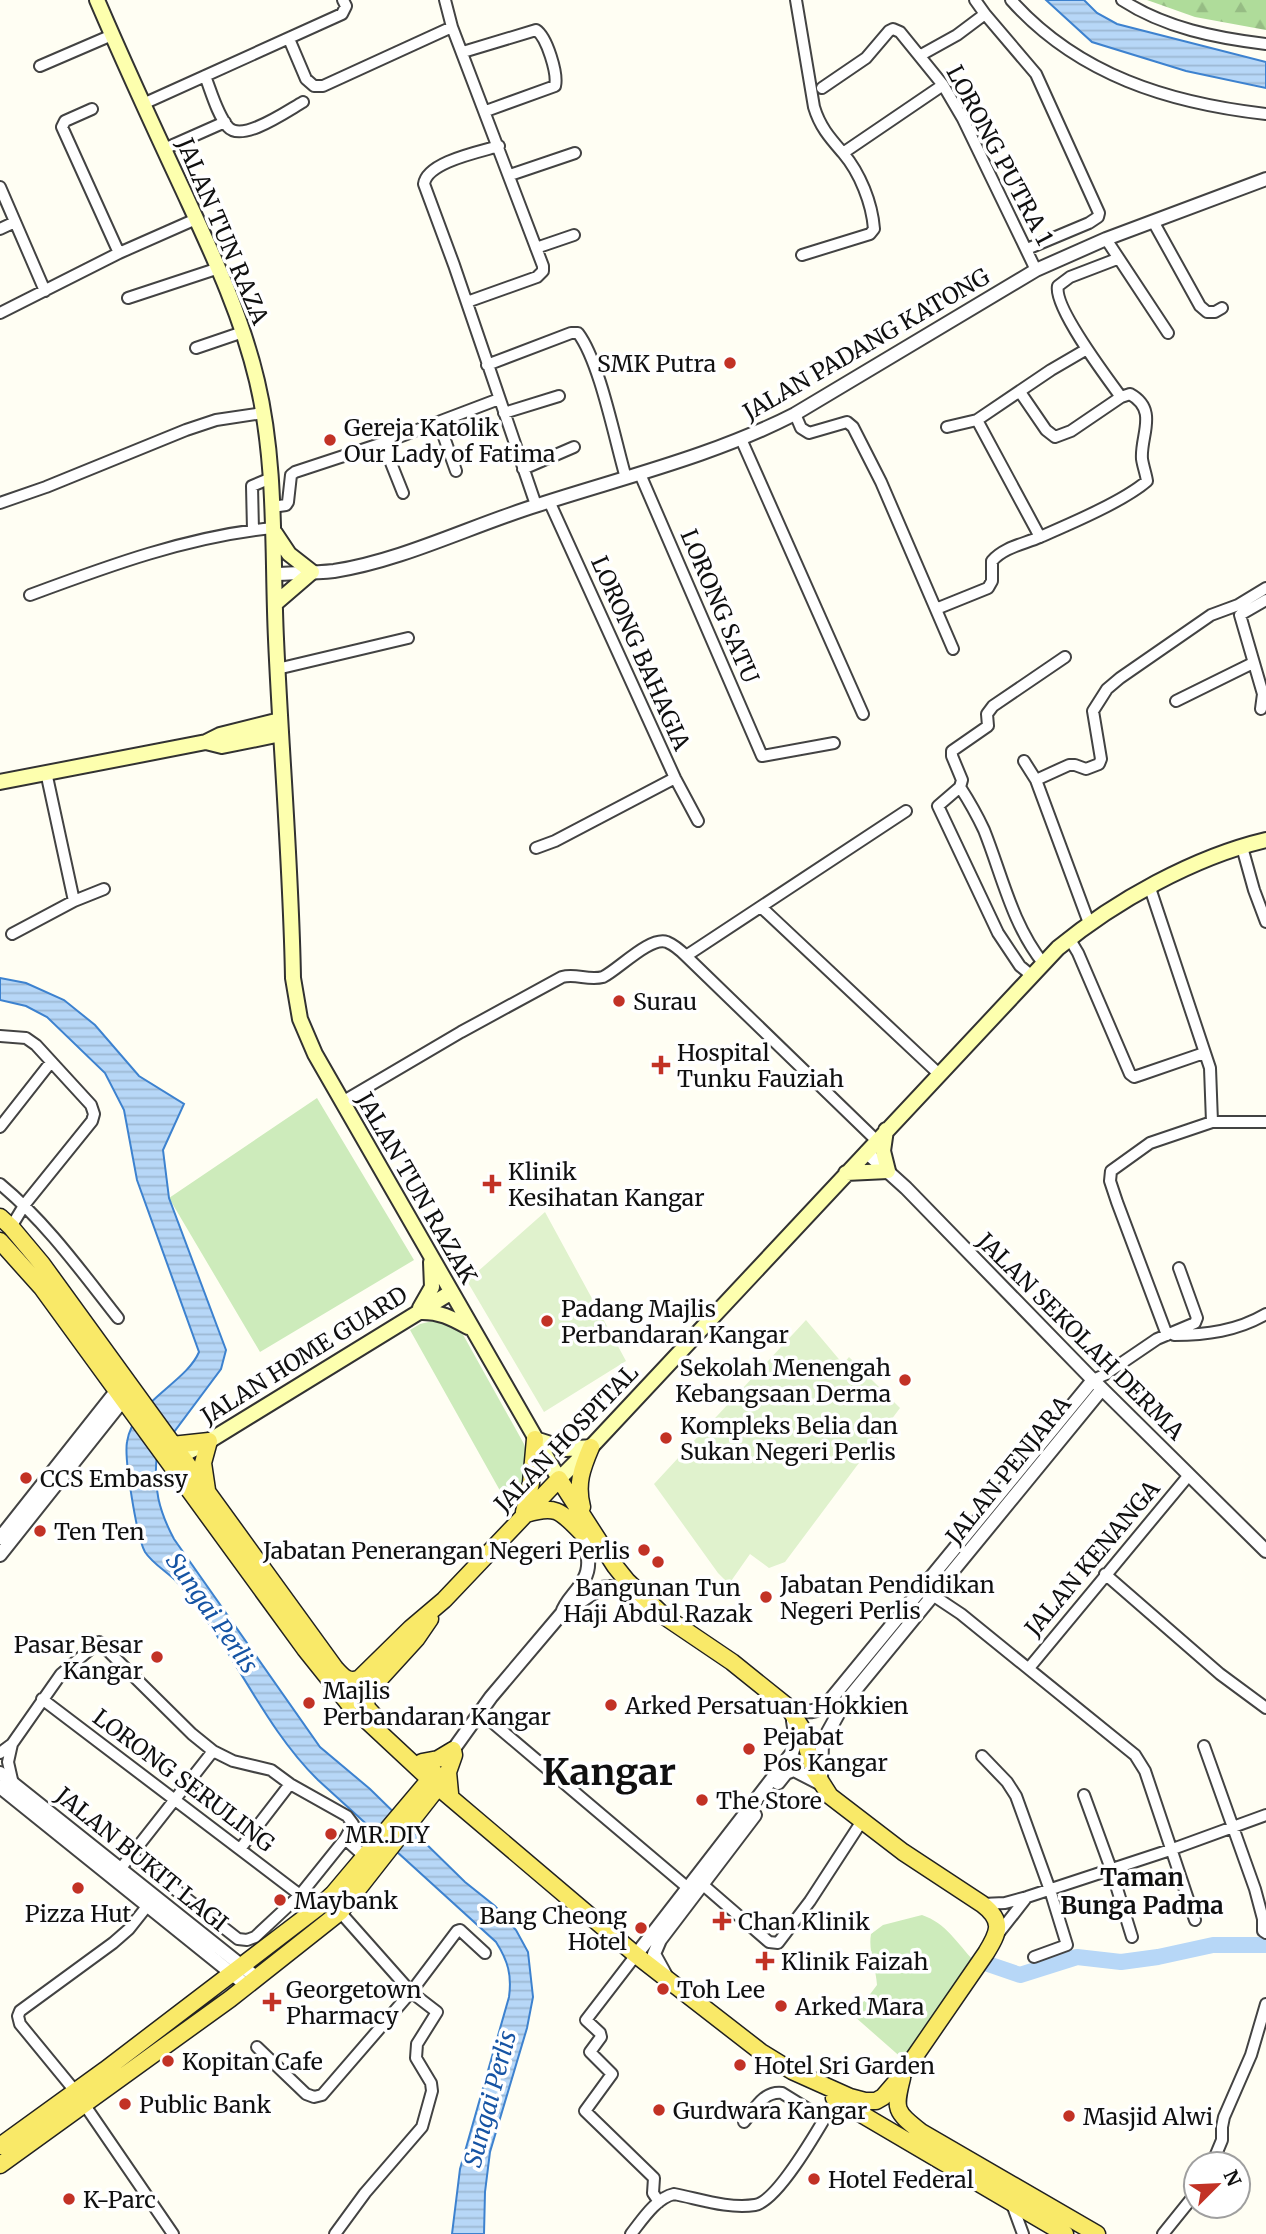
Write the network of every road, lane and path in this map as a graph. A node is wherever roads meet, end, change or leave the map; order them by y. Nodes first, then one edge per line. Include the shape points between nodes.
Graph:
1 (97, 0) edge
2 (343, 0) edge
3 (445, 0) edge
4 (796, 0) edge
5 (975, 0) edge
6 (1011, 0) edge
7 (1122, 0) edge
8 (985, 14) junction
9 (452, 27) junction
10 (112, 35) junction
11 (289, 39) junction
12 (1266, 44) edge
13 (463, 52) junction
14 (921, 55) junction
15 (40, 66) dead end
16 (205, 76) junction
17 (943, 85) junction
18 (822, 88) dead end
19 (303, 102) dead end
20 (143, 104) junction
21 (92, 109) dead end
22 (486, 111) junction
23 (1266, 114) edge
24 (225, 122) junction
25 (499, 146) junction
26 (164, 149) junction
27 (575, 153) dead end
28 (843, 153) junction
29 (510, 176) junction
30 (1266, 179) edge
31 (0, 187) edge
32 (196, 219) junction
33 (15, 222) junction
34 (1154, 223) junction
35 (0, 229) edge
36 (574, 234) dead end
37 (1106, 239) junction
38 (536, 248) junction
39 (1027, 249) junction
40 (119, 253) junction
41 (802, 255) dead end
42 (1117, 259) junction
43 (219, 268) junction
44 (1036, 270) junction
45 (45, 291) junction
46 (128, 299) dead end
47 (467, 302) junction
48 (1222, 308) dead end
49 (0, 313) edge
50 (243, 332) junction
51 (1168, 333) dead end
52 (196, 348) dead end
53 (1087, 349) junction
54 (487, 365) junction
55 (1020, 392) junction
56 (559, 396) dead end
57 (1121, 397) junction
58 (499, 400) junction
59 (263, 413) junction
60 (504, 413) junction
61 (794, 414) junction
62 (977, 420) junction
63 (439, 423) junction
64 (947, 427) dead end
65 (741, 439) junction
66 (383, 443) junction
67 (575, 447) dead end
68 (523, 469) junction
69 (456, 471) dead end
70 (640, 474) junction
71 (271, 478) junction
72 (626, 478) junction
73 (403, 493) dead end
74 (550, 501) junction
75 (0, 503) edge
76 (536, 505) junction
77 (272, 507) junction
78 (272, 528) junction
79 (253, 530) junction
80 (1040, 537) junction
81 (312, 572) junction
82 (276, 574) junction
83 (1266, 588) edge
84 (30, 595) dead end
85 (1266, 600) edge
86 (276, 603) junction
87 (936, 609) junction
88 (408, 638) dead end
89 (953, 649) dead end
90 (1065, 657) dead end
91 (1253, 663) junction
92 (277, 669) junction
93 (1264, 693) edge
94 (1176, 701) dead end
95 (1261, 709) dead end
96 (863, 714) dead end
97 (281, 727) junction
98 (834, 743) dead end
99 (1024, 761) dead end
100 (46, 772) junction
101 (675, 778) junction
102 (1035, 780) junction
103 (0, 782) edge
104 (960, 787) junction
105 (906, 811) dead end
106 (698, 821) dead end
107 (1266, 840) edge
108 (1242, 846) junction
109 (536, 848) dead end
110 (1150, 888) junction
111 (104, 889) dead end
112 (74, 901) junction
113 (761, 907) junction
114 (1266, 922) edge
115 (1089, 923) junction
116 (12, 934) dead end
117 (1069, 938) junction
118 (686, 956) junction
119 (1043, 963) junction
120 (1031, 975) junction
121 (0, 1036) edge
122 (1204, 1053) junction
123 (51, 1062) junction
124 (939, 1074) junction
125 (342, 1102) junction
126 (1212, 1122) junction
127 (1266, 1122) edge
128 (0, 1127) edge
129 (887, 1129) junction
130 (871, 1146) junction
131 (888, 1171) junction
132 (846, 1174) junction
133 (0, 1184) edge
134 (25, 1204) junction
135 (6, 1222) edge
136 (0, 1241) edge
137 (428, 1252) junction
138 (1179, 1268) dead end
139 (450, 1293) junction
140 (418, 1312) junction
141 (1266, 1314) edge
142 (118, 1318) dead end
143 (470, 1328) junction
144 (1167, 1335) junction
145 (1100, 1381) junction
146 (124, 1390) junction
147 (535, 1439) junction
148 (209, 1441) junction
149 (592, 1447) junction
150 (172, 1454) junction
151 (1189, 1475) junction
152 (559, 1479) junction
153 (207, 1493) junction
154 (523, 1515) junction
155 (583, 1526) junction
156 (0, 1538) edge
157 (1266, 1551) edge
158 (0, 1555) edge
159 (1105, 1574) junction
160 (919, 1591) junction
161 (934, 1596) junction
162 (655, 1608) junction
163 (562, 1613) junction
164 (310, 1644) junction
165 (1029, 1668) junction
166 (357, 1689) junction
167 (42, 1699) junction
168 (788, 1707) junction
169 (1265, 1708) edge
170 (480, 1712) junction
171 (12, 1744) junction
172 (1204, 1746) dead end
173 (213, 1751) junction
174 (453, 1751) junction
175 (0, 1753) edge
176 (982, 1756) dead end
177 (416, 1761) junction
178 (0, 1773) edge
179 (434, 1780) junction
180 (13, 1784) junction
181 (290, 1784) junction
182 (821, 1784) junction
183 (0, 1787) edge
184 (1084, 1795) dead end
185 (451, 1798) junction
186 (175, 1800) junction
187 (411, 1810) junction
188 (1266, 1815) edge
189 (862, 1821) junction
190 (1234, 1828) junction
191 (345, 1839) junction
192 (240, 1849) junction
193 (1170, 1850) junction
194 (375, 1851) junction
195 (131, 1855) junction
196 (121, 1868) junction
197 (1111, 1869) junction
198 (702, 1884) junction
199 (688, 1888) junction
200 (1050, 1890) junction
201 (300, 1895) junction
202 (1027, 1897) junction
203 (151, 1901) junction
204 (982, 1904) junction
205 (320, 1906) junction
206 (340, 1912) junction
207 (1195, 1920) dead end
208 (1266, 1933) edge
209 (998, 1934) junction
210 (1132, 1937) dead end
211 (485, 1953) dead end
212 (636, 1955) junction
213 (1034, 1957) dead end
214 (236, 1969) junction
215 (252, 1982) junction
216 (671, 1982) junction
217 (411, 1992) junction
218 (1266, 2004) edge
219 (257, 2047) dead end
220 (797, 2074) junction
221 (902, 2075) junction
222 (80, 2098) junction
223 (836, 2099) junction
224 (824, 2119) junction
225 (744, 2122) dead end
226 (0, 2146) edge
227 (1218, 2150) edge
228 (0, 2165) edge
229 (659, 2202) junction
230 (1012, 2202) junction
231 (1182, 2210) edge
232 (173, 2234) edge
233 (335, 2234) edge
234 (631, 2234) edge
235 (1023, 2234) edge
236 (1065, 2234) edge
237 (1097, 2234) edge
238 (1163, 2234) edge

1 - 10 main road, JALAN TUN RAZA
2 - 11 street via 342,14
3 - 9 street
4 - 28 street via 814,107 826,135
5 - 8 street
6 - 23 street via 1048,36 1119,79 1201,103
7 - 12 street via 1181,27
8 - 14 street
8 - 39 street via 1036,74 1099,213 1095,220
9 - 11 street via 323,86 306,79
9 - 13 street
10 - 15 street
10 - 20 main road, JALAN TUN RAZA
11 - 16 street
13 - 22 street
13 - 22 street via 536,30 543,36 555,86
14 - 17 street, LORONG PUTRA 1
14 - 18 street, LORONG PUTRA 1 via 896,29 888,31 866,58
16 - 20 street
16 - 24 street
17 - 28 street
17 - 39 street, LORONG PUTRA 1
19 - 24 street via 241,133
20 - 26 main road, JALAN TUN RAZA
21 - 40 street via 65,121 62,127
22 - 25 street
24 - 26 street
25 - 29 street
25 - 47 street via 436,167 425,179
26 - 32 main road, JALAN TUN RAZA
27 - 29 street
28 - 41 street via 864,191 874,229
29 - 38 street
30 - 34 street, JALAN PADANG KATONG
31 - 33 street
32 - 40 street
32 - 43 main road, JALAN TUN RAZA
33 - 35 street
33 - 45 street
34 - 37 street, JALAN PADANG KATONG
34 - 48 street via 1200,306 1207,312
36 - 38 street
37 - 42 street
37 - 44 street, JALAN PADANG KATONG
38 - 47 street via 543,266 541,275
39 - 44 street, LORONG PUTRA 1
40 - 45 street
42 - 51 street
42 - 53 street via 1058,286 1057,295
43 - 46 street
43 - 50 main road, JALAN TUN RAZA
44 - 61 street, JALAN PADANG KATONG
45 - 49 street
47 - 54 street
50 - 52 street
50 - 59 main road, JALAN TUN RAZA
53 - 55 street
53 - 57 street
54 - 58 street
54 - 72 street via 578,333 598,381
55 - 57 street via 1055,437 1071,432
55 - 62 street
56 - 60 street
57 - 80 street via 1130,394 1137,398 1145,412 1148,429 1142,459 1147,481
58 - 60 street
58 - 63 street
59 - 71 main road, JALAN TUN RAZA
59 - 75 street via 186,430
60 - 68 street
61 - 65 street, JALAN PADANG KATONG
61 - 87 street via 809,433 847,422 853,427
62 - 64 street
62 - 80 street
63 - 66 street
63 - 69 street
65 - 70 street, JALAN PADANG KATONG
65 - 96 street
66 - 73 street
66 - 77 street via 295,472 290,475 288,502
67 - 68 street
68 - 76 street
70 - 72 street, JALAN PADANG KATONG
70 - 98 street, LORONG SATU via 762,756
71 - 77 main road, JALAN TUN RAZA
71 - 79 street via 252,486
72 - 74 street, JALAN PADANG KATONG
74 - 76 street, JALAN PADANG KATONG
74 - 101 street, LORONG BAHAGIA
76 - 81 street, JALAN PADANG KATONG via 386,558
77 - 78 main road, JALAN TUN RAZA
78 - 79 street
78 - 81 main road via 289,554
78 - 82 main road, JALAN TUN RAZA
79 - 84 street via 176,547
80 - 87 street via 995,558 989,588
81 - 82 street, JALAN PADANG KATONG
81 - 86 main road
82 - 86 main road, JALAN TUN RAZAK
83 - 102 street via 1211,615 1107,689 1093,711 1099,764 1086,769 1069,765
85 - 91 street via 1240,615
86 - 92 main road, JALAN TUN RAZAK
87 - 89 street
88 - 92 street
90 - 104 street via 993,706 986,728 952,751 962,776
91 - 93 street
91 - 94 street
92 - 97 main road, JALAN TUN RAZAK
93 - 95 street
97 - 100 main road via 222,746 205,743
97 - 125 main road, JALAN TUN RAZAK via 297,1004 315,1054
99 - 102 street
100 - 103 main road
100 - 112 street
101 - 106 street, LORONG BAHAGIA
101 - 109 street
102 - 115 street
104 - 119 street via 983,828 1013,913
104 - 120 street via 940,802 938,809 998,933
105 - 113 street
107 - 108 main road, JALAN HOSPITAL
108 - 110 main road, JALAN HOSPITAL
108 - 114 street
110 - 115 main road, JALAN HOSPITAL
110 - 122 street
111 - 112 street
112 - 116 street
113 - 118 street
113 - 124 street
115 - 117 main road, JALAN HOSPITAL
117 - 119 main road, JALAN HOSPITAL
117 - 122 street via 1130,1074 1134,1077
118 - 125 street via 660,941 603,977 562,977
118 - 130 street
119 - 120 main road, JALAN HOSPITAL
120 - 124 main road, JALAN HOSPITAL
121 - 123 street via 26,1038
122 - 126 street via 1211,1080
123 - 128 street
123 - 134 street via 94,1114
124 - 129 main road, JALAN HOSPITAL
125 - 137 main road, JALAN TUN RAZAK
126 - 127 street
126 - 144 street via 1150,1143 1109,1175
129 - 130 main road, JALAN HOSPITAL
129 - 131 main road via 883,1151
130 - 131 street, JALAN SEKOLAH DERMA
130 - 132 main road, JALAN HOSPITAL
131 - 132 main road
131 - 145 street, JALAN SEKOLAH DERMA
132 - 149 main road, JALAN HOSPITAL
133 - 134 street
134 - 135 street
134 - 142 street
135 - 146 main road via 42,1264
136 - 146 main road
137 - 139 main road, JALAN TUN RAZAK
137 - 140 main road via 432,1287
138 - 144 street via 1197,1318
139 - 140 main road, JALAN HOME GUARD
139 - 143 main road, JALAN TUN RAZAK
140 - 143 main road via 443,1314
140 - 148 main road, JALAN HOME GUARD
141 - 144 street via 1252,1323 1214,1333
143 - 147 main road, JALAN TUN RAZAK
144 - 145 street
145 - 151 street, JALAN SEKOLAH DERMA
145 - 160 street
145 - 161 street, JALAN PENJARA
146 - 150 main road
146 - 156 street
146 - 158 street
147 - 149 main road via 566,1449
147 - 152 main road, JALAN TUN RAZAK
147 - 154 main road
148 - 150 main road
148 - 153 main road via 203,1463
149 - 152 main road, JALAN HOSPITAL
149 - 155 main road via 578,1490
150 - 153 main road
150 - 164 main road
151 - 157 street, JALAN SEKOLAH DERMA
151 - 159 street, JALAN KENANGA
152 - 154 main road, JALAN HOSPITAL
152 - 155 main road, JALAN TUN RAZAK
153 - 164 main road
154 - 155 main road via 545,1508 557,1510
154 - 166 main road, JALAN HOSPITAL via 444,1600 417,1638
155 - 162 main road, JALAN TUN RAZAK
155 - 163 street via 586,1577
159 - 165 street, JALAN KENANGA
159 - 169 street
160 - 161 street
160 - 168 street via 825,1706 813,1713
161 - 165 street
161 - 182 street, JALAN PENJARA via 828,1729 820,1753
162 - 163 street via 611,1587 593,1591
162 - 168 main road, JALAN TUN RAZAK
163 - 170 street
164 - 166 main road
164 - 166 main road via 354,1681
165 - 193 street via 1135,1755
166 - 177 main road via 369,1711
166 - 177 main road via 358,1714
167 - 171 street
167 - 173 street via 65,1670 100,1642
167 - 186 street, LORONG SERULING
168 - 182 main road via 801,1727
168 - 199 street via 796,1741 792,1753
170 - 174 street
170 - 199 street
171 - 175 street
171 - 180 street via 8,1762
172 - 190 street
173 - 181 street via 271,1770
173 - 186 street
174 - 177 main road via 438,1759
174 - 179 street
174 - 185 main road via 448,1772
176 - 200 street via 1012,1789
177 - 179 main road
177 - 187 main road
178 - 180 street, JALAN BUKIT LAGI
179 - 185 main road
179 - 187 main road
180 - 196 street, JALAN BUKIT LAGI
181 - 191 street via 351,1819 352,1829
181 - 192 street
182 - 189 main road
182 - 198 street via 800,1772 786,1773
183 - 203 street, JALAN BUKIT LAGI
184 - 197 street
185 - 212 main road
186 - 192 street, LORONG SERULING
186 - 195 street
187 - 194 main road
188 - 190 street
189 - 198 street via 778,1943 769,1942
189 - 204 main road
190 - 193 street
190 - 208 street
191 - 194 street
191 - 201 street
192 - 201 street, LORONG SERULING
193 - 197 street
193 - 207 street
194 - 205 main road
194 - 206 main road
195 - 196 street
195 - 201 street via 238,1938 255,1937
196 - 203 street, JALAN BUKIT LAGI
197 - 200 street
197 - 210 street
198 - 216 street via 656,1947 656,1962
199 - 212 street
200 - 202 street
200 - 213 street via 1067,1945
201 - 205 street, LORONG SERULING
202 - 204 street
202 - 209 street
203 - 214 street, JALAN BUKIT LAGI
203 - 222 street via 113,1943 23,2007 18,2016
204 - 209 main road via 995,1917
205 - 214 main road
206 - 215 main road
206 - 217 street
209 - 221 main road
211 - 217 street via 457,1931
212 - 216 main road
212 - 229 street via 586,2020 601,2037 590,2052 612,2074 584,2111 654,2178 653,2193
214 - 215 street, JALAN BUKIT LAGI
214 - 222 main road
215 - 222 main road
216 - 220 main road
217 - 219 street via 322,2095 306,2094
217 - 233 street via 437,2012 416,2050 431,2083 428,2108 412,2141
218 - 227 street via 1251,2055 1224,2117
220 - 221 main road via 865,2101 883,2097
220 - 223 main road
221 - 237 main road via 896,2106 902,2118
222 - 226 main road
222 - 228 main road
222 - 232 street
223 - 224 street
223 - 230 main road
224 - 225 street via 776,2092 765,2097
224 - 229 street via 801,2158 761,2203 730,2206 674,2194
229 - 234 street
230 - 235 street
230 - 236 main road
231 - 238 street

